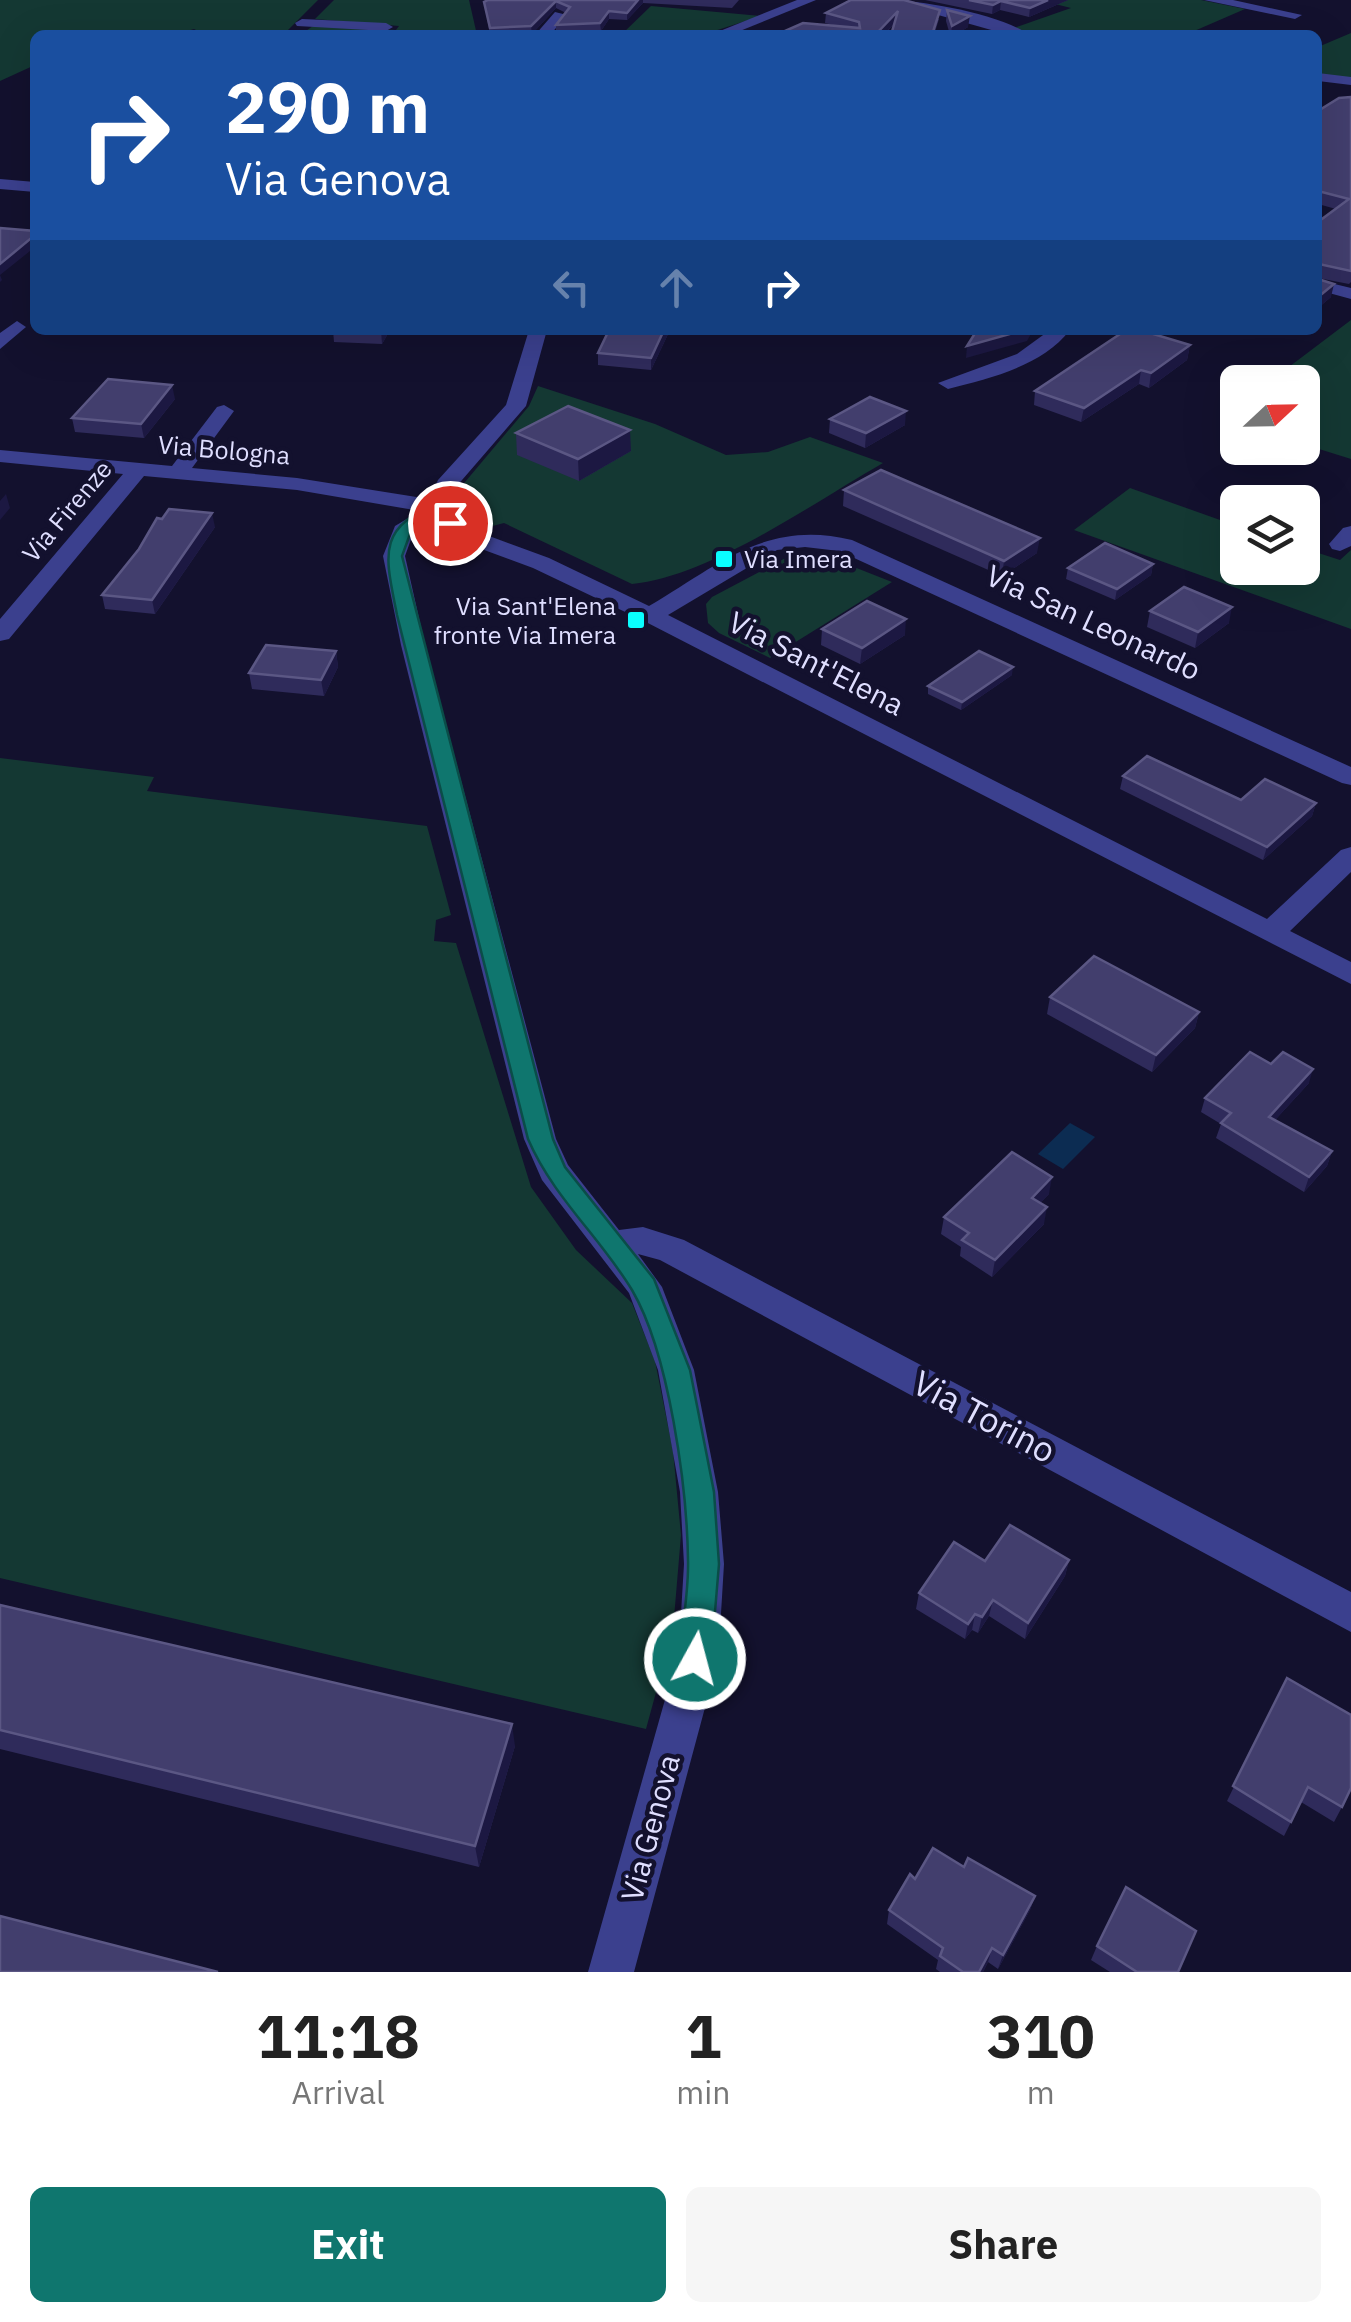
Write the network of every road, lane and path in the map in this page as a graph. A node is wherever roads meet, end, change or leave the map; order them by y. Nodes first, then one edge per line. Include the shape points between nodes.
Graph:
1 (810, 0) edge
2 (892, 0) edge
3 (1211, 0) edge
4 (1295, 14) dead end
5 (560, 16) edge
6 (772, 17) junction
7 (302, 23) edge
8 (802, 24) edge
9 (386, 27) dead end
10 (547, 30) edge
11 (732, 30) edge
12 (1007, 30) edge
13 (1322, 77) edge
14 (1351, 81) edge
15 (0, 184) edge
16 (30, 187) edge
17 (1322, 286) edge
18 (1351, 294) edge
19 (17, 328) dead end
20 (537, 335) edge
21 (1056, 335) edge
22 (0, 344) edge
23 (948, 383) dead end
24 (224, 411) dead end
25 (0, 456) edge
26 (138, 470) junction
27 (178, 472) junction
28 (441, 508) junction
29 (650, 616) junction
30 (3, 626) edge
31 (1351, 777) edge
32 (1351, 856) edge
33 (1270, 933) junction
34 (1351, 974) edge
35 (611, 1244) junction
36 (1351, 1614) edge
37 (611, 1972) edge

1 - 6 street
2 - 12 street
3 - 4 street
5 - 10 street
6 - 8 street
6 - 11 street
7 - 9 street
13 - 14 street
15 - 16 street
17 - 18 street
19 - 22 street
20 - 28 street via 516,406 446,485
21 - 23 street via 1024,358
24 - 27 street
25 - 26 street, Via Bologna
26 - 27 street, Via Bologna
26 - 30 street, Via Firenze
27 - 28 street, Via Bologna
28 - 29 street, Via Sant'Elena via 465,535
28 - 35 street, Via Genova via 403,532 394,556 413,645 540,1139 554,1171
29 - 31 street, Via San Leonardo via 772,544 844,545
29 - 33 street, Via Sant'Elena
32 - 33 street
33 - 34 street, Via Sant'Elena
35 - 36 street, Via Torino via 643,1240 672,1250
35 - 37 street, Via Genova via 644,1287 676,1370 699,1492 704,1564 690,1689

